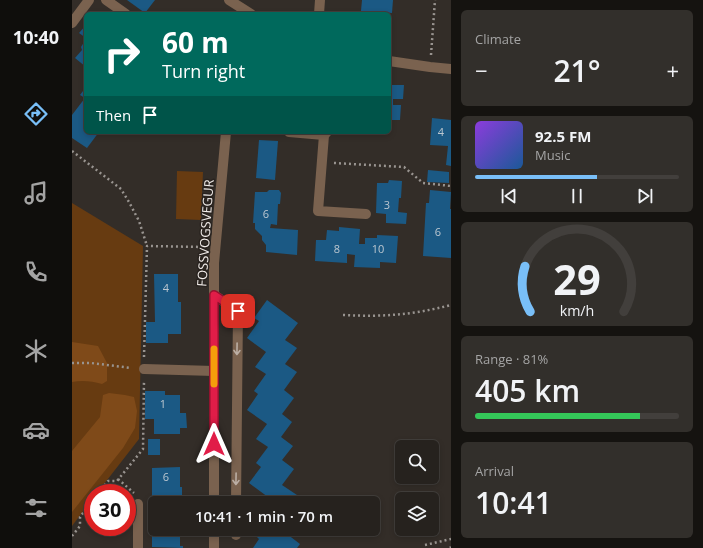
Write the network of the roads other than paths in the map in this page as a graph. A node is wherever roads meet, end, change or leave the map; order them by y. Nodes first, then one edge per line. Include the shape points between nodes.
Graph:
1 (89, 0) edge
2 (106, 0) edge
3 (229, 0) edge
4 (320, 0) edge
5 (238, 11) edge
6 (123, 12) edge
7 (319, 12) edge
8 (72, 23) edge
9 (391, 62) edge
10 (451, 69) edge
11 (226, 134) edge
12 (326, 134) edge
13 (366, 214) dead end
14 (214, 295) junction
15 (144, 369) road end
16 (214, 371) junction
17 (214, 496) edge
18 (236, 496) edge
19 (138, 504) road end
20 (214, 536) edge
21 (138, 548) edge
22 (214, 548) edge

1 - 8 street
2 - 6 street
3 - 5 street
4 - 7 street
9 - 10 street
11 - 14 street, FOSSVOGSVEGUR via 215,248
12 - 13 street via 318,211
14 - 16 street, FOSSVOGSVEGUR
14 -> 18 street via 238,311
15 - 16 street
16 - 17 street, FOSSVOGSVEGUR
19 - 21 street
20 - 22 street

